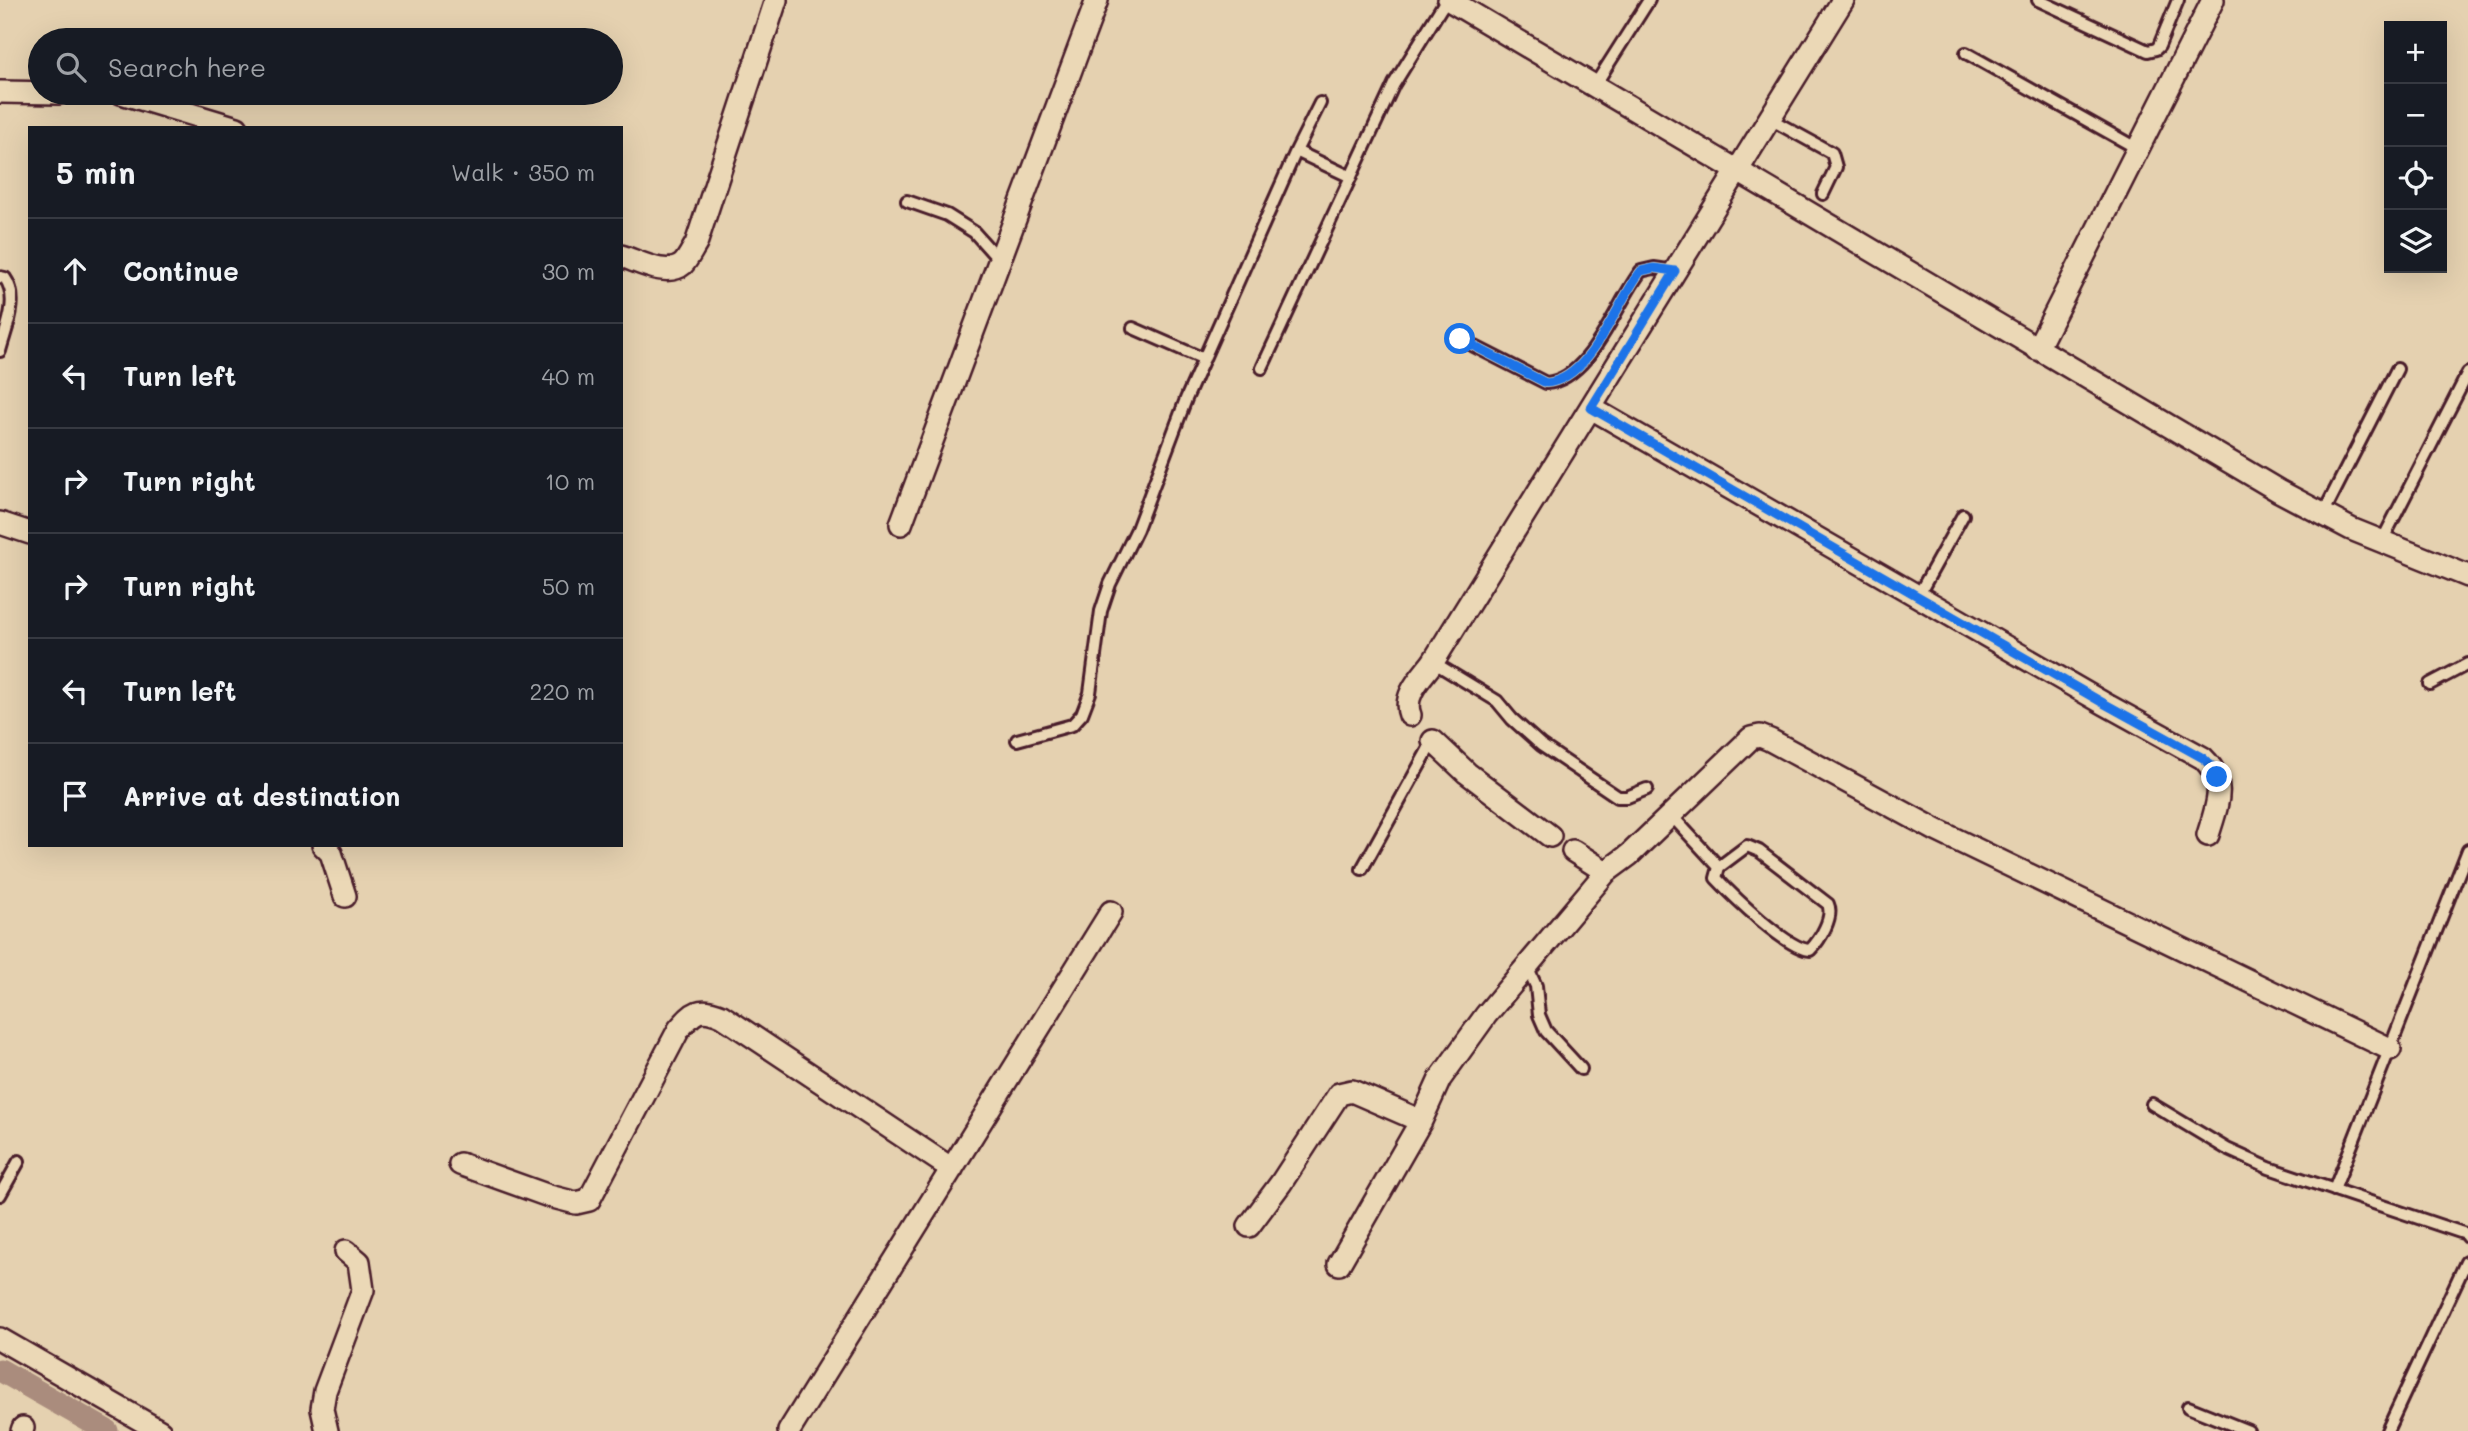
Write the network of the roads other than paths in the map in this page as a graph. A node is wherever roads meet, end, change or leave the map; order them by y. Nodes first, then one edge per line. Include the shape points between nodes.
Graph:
1 (776, 0) edge
2 (1097, 0) edge
3 (1448, 0) edge
4 (1649, 0) edge
5 (1843, 0) edge
6 (2038, 0) edge
7 (2178, 0) edge
8 (2213, 0) edge
9 (1966, 53) dead end
10 (1595, 85) junction
11 (0, 92) edge
12 (28, 92) edge
13 (1320, 103) dead end
14 (161, 105) edge
15 (1770, 119) junction
16 (230, 126) edge
17 (2138, 149) junction
18 (1296, 152) junction
19 (1738, 169) junction
20 (1351, 177) junction
21 (1824, 194) dead end
22 (907, 201) dead end
23 (623, 257) edge
24 (999, 260) junction
25 (1675, 271) junction
26 (0, 277) edge
27 (1133, 328) dead end
28 (1460, 339) dead end
29 (2037, 349) junction
30 (0, 351) edge
31 (1204, 359) junction
32 (1262, 368) dead end
33 (2397, 369) dead end
34 (2468, 373) edge
35 (1591, 408) junction
36 (2323, 514) junction
37 (1963, 515) dead end
38 (0, 523) edge
39 (901, 524) dead end
40 (28, 532) edge
41 (2382, 541) junction
42 (2468, 576) edge
43 (1918, 596) junction
44 (1433, 662) junction
45 (2468, 664) edge
46 (2430, 684) dead end
47 (1410, 715) dead end
48 (1017, 740) dead end
49 (1433, 741) joint
50 (1647, 789) dead end
51 (1671, 815) junction
52 (2208, 835) dead end
53 (1550, 836) dead end
54 (325, 847) edge
55 (2468, 850) edge
56 (1573, 851) dead end
57 (1719, 867) junction
58 (1362, 869) dead end
59 (1606, 872) junction
60 (345, 896) dead end
61 (1111, 912) dead end
62 (1527, 967) junction
63 (2390, 1049) junction
64 (1581, 1069) dead end
65 (2152, 1104) dead end
66 (1421, 1121) junction
67 (19, 1161) dead end
68 (460, 1164) dead end
69 (952, 1169) junction
70 (2334, 1190) junction
71 (0, 1195) edge
72 (1250, 1226) dead end
73 (2468, 1237) edge
74 (346, 1251) dead end
75 (2467, 1260) edge
76 (1339, 1264) dead end
77 (0, 1339) edge
78 (2188, 1407) dead end
79 (160, 1431) edge
80 (327, 1431) edge
81 (789, 1431) edge
82 (2248, 1431) edge
83 (2387, 1431) edge

1 - 23 street via 696,244 683,264 671,270
2 - 24 street
3 - 10 street
3 - 20 lane via 1394,85
4 - 10 lane
5 - 15 street
6 - 7 lane via 2147,51 2159,46
8 - 17 street
9 - 17 lane
10 - 19 street
11 - 12 street
13 - 18 lane
14 - 16 street
15 - 19 street
15 - 21 lane via 1832,153 1836,167
17 - 29 street
18 - 20 lane
18 - 31 lane
19 - 25 street
19 - 29 street
20 - 32 lane
22 - 24 lane via 947,215 974,232
24 - 39 street
25 - 28 lane via 1641,271 1582,363 1556,382 1546,383
25 - 35 street
26 - 30 lane via 11,286 13,297
27 - 31 lane
29 - 36 street
31 - 48 lane via 1137,529 1110,584 1101,611 1090,694 1082,714 1072,724
33 - 36 lane
34 - 41 lane
35 - 43 street
35 - 44 street
36 - 41 street
37 - 43 lane
38 - 40 street
41 - 42 street
43 - 52 street via 2203,758 2213,767 2219,788
44 - 47 street via 1410,693
44 - 50 lane via 1497,701 1541,745 1618,796
45 - 46 lane
49 - 53 street
49 - 58 lane
51 - 57 lane
51 - 59 street
51 - 63 street via 1751,738 1760,736 1936,830
54 - 60 street
55 - 63 lane
56 - 59 street
57 - 57 lane via 1751,847 1826,902 1831,913 1814,947 1800,948 1770,928 1717,880
59 - 62 street
61 - 69 street
62 - 64 lane via 1546,1031
62 - 66 street via 1440,1079
63 - 70 lane
65 - 70 lane via 2227,1149
66 - 72 street via 1352,1091 1339,1094
66 - 76 street
67 - 71 lane
68 - 69 street via 549,1196 576,1203 589,1200 679,1029 699,1010 722,1016
69 - 81 street
70 - 73 lane
74 - 80 street via 359,1262 363,1290 325,1391 322,1409
75 - 83 lane
77 - 79 street
78 - 82 lane

